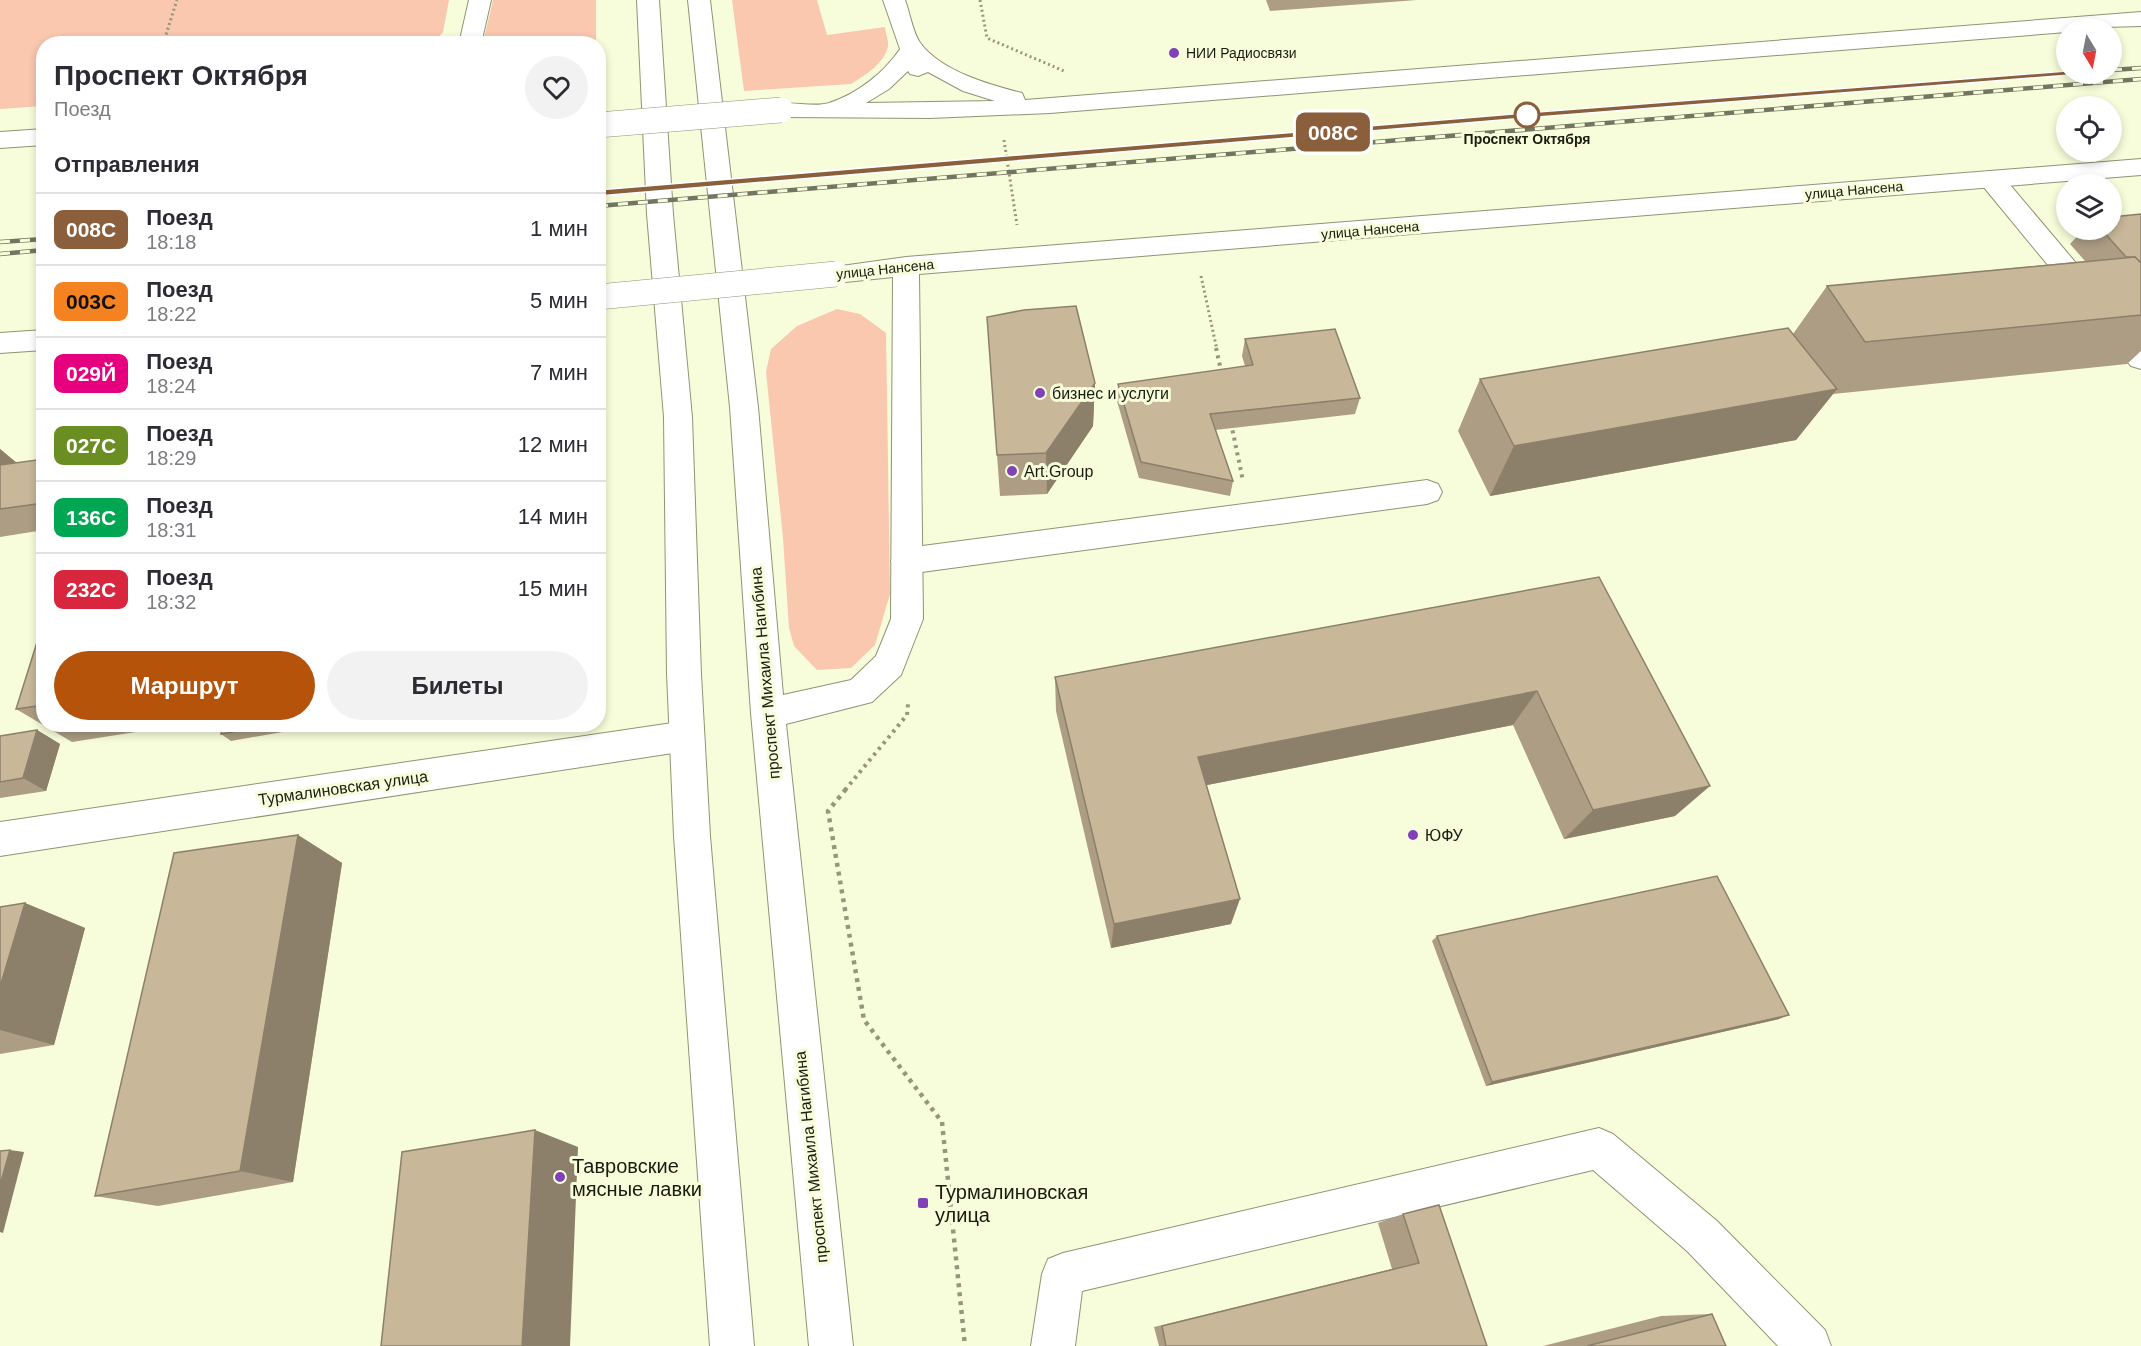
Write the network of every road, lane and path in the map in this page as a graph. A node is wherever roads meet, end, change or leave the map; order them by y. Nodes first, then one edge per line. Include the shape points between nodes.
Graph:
1 (177, 0) edge
2 (480, 0) edge
3 (648, 0) edge
4 (699, 0) edge
5 (894, 0) edge
6 (980, 0) edge
7 (2141, 19) edge
8 (166, 36) edge
9 (472, 36) edge
10 (912, 48) junction
11 (1068, 72) dead end
12 (1050, 106) junction
13 (834, 109) junction
14 (930, 111) junction
15 (606, 124) edge
16 (36, 138) edge
17 (0, 140) edge
18 (1004, 140) dead end
19 (2141, 167) edge
20 (1991, 179) junction
21 (1019, 235) dead end
22 (1194, 244) junction
23 (906, 266) junction
24 (606, 296) edge
25 (36, 341) edge
26 (0, 344) edge
27 (2141, 359) edge
28 (1222, 379) edge
29 (1229, 413) edge
30 (1427, 492) dead end
31 (1250, 516) junction
32 (907, 561) junction
33 (910, 692) dead end
34 (768, 713) junction
35 (686, 736) junction
36 (0, 839) edge
37 (732, 1346) edge
38 (831, 1346) edge
39 (965, 1346) edge
40 (1053, 1346) edge
41 (1809, 1346) edge

1 - 8 path
2 - 9 main road
3 - 35 main road via 660,214 678,417
4 - 34 main road, проспект Михаила Нагибина via 744,406
5 - 10 main road
6 - 11 path via 987,38
7 - 12 main road
10 - 12 main road via 955,81
10 - 13 main road via 887,80
10 - 14 main road
12 - 14 main road
13 - 14 main road
13 - 15 main road, bridge
16 - 17 main road
18 - 21 path
19 - 20 main road, улица Нансена
20 - 22 main road, улица Нансена
20 - 27 main road
22 - 23 main road, улица Нансена
22 - 28 path
23 - 24 main road, улица Нансена, bridge
23 - 32 main road
25 - 26 main road
29 - 31 path
30 - 31 main road
31 - 32 main road
32 - 34 main road via 907,619 889,666 860,692
33 - 39 path via 907,715 828,812 864,1020 942,1122
34 - 38 main road, проспект Михаила Нагибина
35 - 36 main road, Турмалиновская улица
35 - 37 main road
40 - 41 main road via 1063,1274 1599,1148 1702,1236

